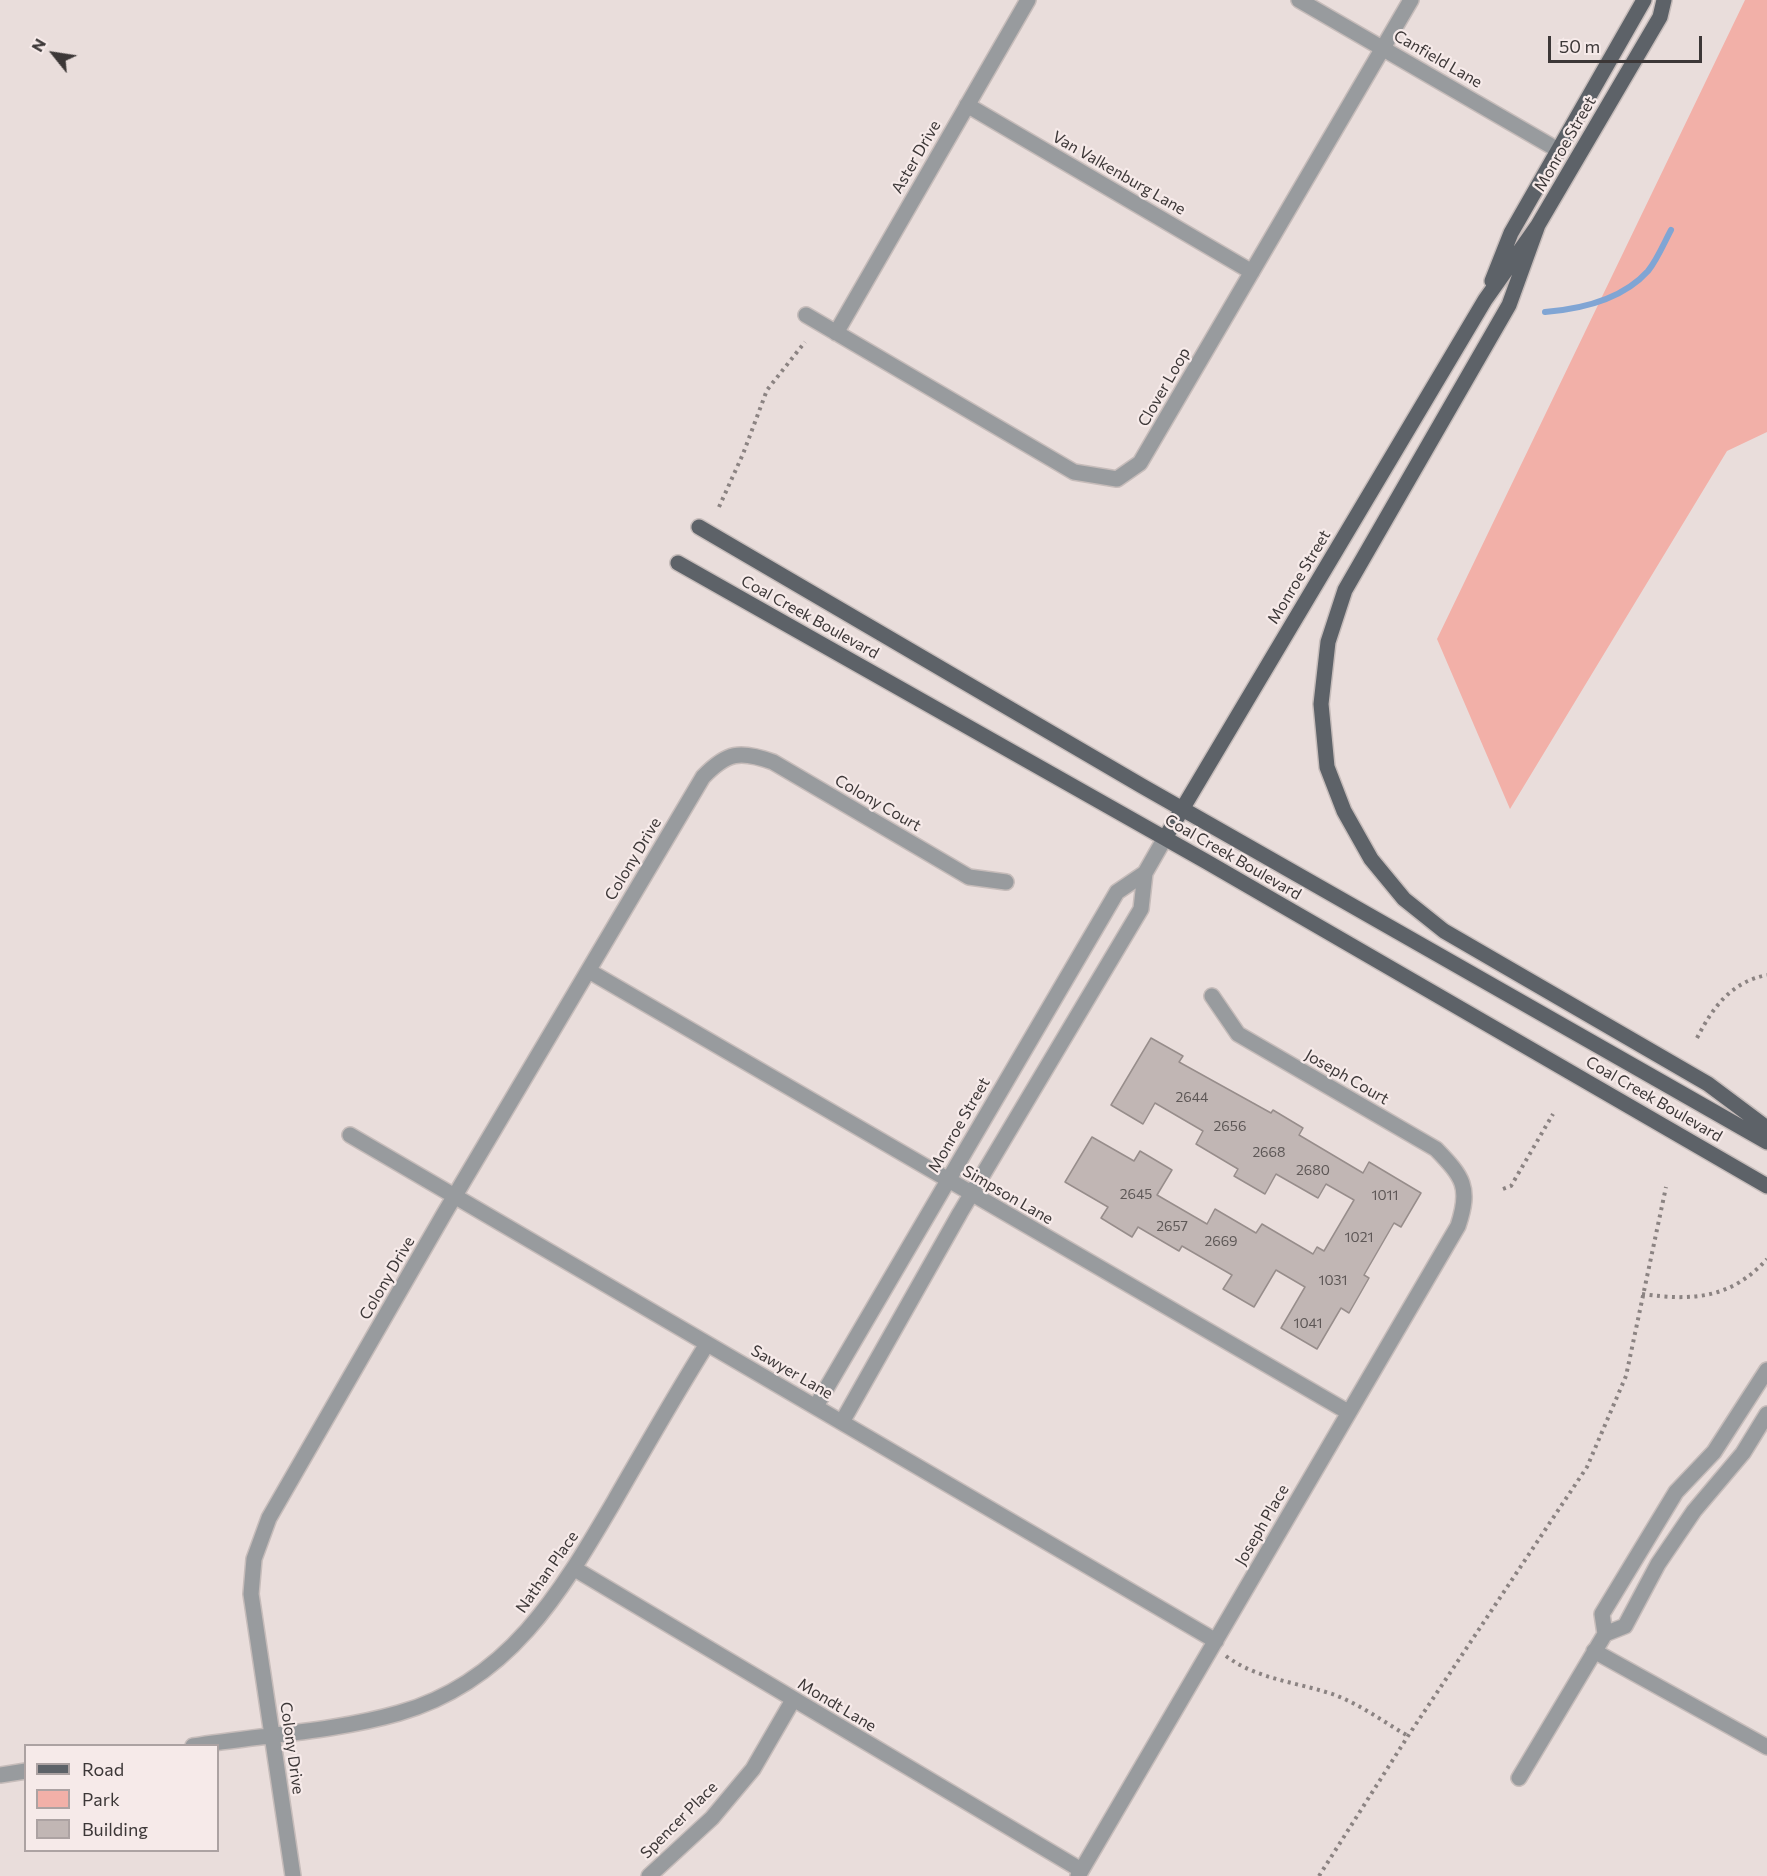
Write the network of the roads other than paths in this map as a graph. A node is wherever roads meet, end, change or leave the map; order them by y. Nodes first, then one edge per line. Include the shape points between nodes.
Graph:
1 (1028, 0) edge
2 (1299, 0) edge
3 (1412, 0) edge
4 (1644, 0) edge
5 (1664, 0) edge
6 (1384, 49) junction
7 (967, 105) junction
8 (1558, 150) junction
9 (1538, 225) junction
10 (1252, 272) junction
11 (1485, 300) junction
12 (806, 315) dead end
13 (836, 333) junction
14 (699, 527) dead end
15 (678, 564) dead end
16 (733, 755) joint
17 (1182, 809) junction
18 (1165, 838) junction
19 (1145, 873) junction
20 (1006, 882) dead end
21 (589, 971) junction
22 (1212, 996) dead end
23 (1767, 1128) edge
24 (350, 1135) dead end
25 (1767, 1142) edge
26 (947, 1180) junction
27 (1767, 1186) edge
28 (1465, 1188) joint
29 (971, 1194) junction
30 (455, 1196) junction
31 (707, 1344) junction
32 (1767, 1370) edge
33 (816, 1406) junction
34 (1348, 1412) junction
35 (1767, 1415) edge
36 (842, 1422) junction
37 (575, 1569) junction
38 (1605, 1634) junction
39 (1216, 1641) junction
40 (1594, 1651) junction
41 (794, 1700) junction
42 (272, 1734) junction
43 (206, 1744) edge
44 (1767, 1747) edge
45 (24, 1772) edge
46 (0, 1775) edge
47 (1519, 1778) dead end
48 (1080, 1873) edge
49 (293, 1876) edge
50 (649, 1876) edge

1 - 7 street, Aster Drive
2 - 6 street, Canfield Lane
3 - 6 street, Clover Loop
4 - 8 main road, Monroe Street
5 - 9 main road, Monroe Street via 1660,17
6 - 8 street, Canfield Lane
6 - 10 street, Clover Loop
7 - 10 street, Van Valkenburg Lane
7 - 13 street, Aster Drive
8 - 11 main road, Monroe Street via 1510,233
9 - 11 main road, Monroe Street
9 - 23 main road via 1509,305 1345,590 1328,642 1321,704 1328,767 1344,811 1371,859 1404,899 1444,931 1708,1084
10 - 13 street, Clover Loop via 1140,463 1116,479 1074,472
11 - 17 main road, Monroe Street
12 - 13 street, Clover Loop
14 - 17 main road, Coal Creek Boulevard
15 - 18 main road, Coal Creek Boulevard
16 - 20 street, Colony Court via 753,755 773,762 969,877
16 - 21 street, Colony Drive via 717,763 703,777
17 - 18 main road, Monroe Street
17 - 25 main road, Coal Creek Boulevard
18 - 19 street, Monroe Street
18 - 27 main road, Coal Creek Boulevard
19 - 26 street, Monroe Street via 1117,892
19 - 29 street, Monroe Street via 1141,909
21 - 26 street, Simpson Lane
21 - 30 street, Colony Drive
22 - 28 street, Joseph Court via 1238,1034 1436,1149 1457,1170
24 - 30 street, Sawyer Lane
26 - 29 street, Simpson Lane
26 - 33 street, Monroe Street
28 - 34 street, Joseph Place via 1458,1226
29 - 34 street, Simpson Lane
29 - 36 street, Monroe Street
30 - 31 street, Sawyer Lane
30 - 42 street, Colony Drive via 269,1518 254,1558 251,1593
31 - 33 street, Sawyer Lane
31 - 37 street, Nathan Place
32 - 38 street via 1714,1452 1676,1492 1602,1614
33 - 36 street, Sawyer Lane
34 - 39 street, Joseph Place
35 - 38 street via 1743,1453 1694,1511 1658,1564 1625,1626
36 - 39 street, Sawyer Lane
37 - 41 street, Mondt Lane
37 - 42 street, Nathan Place via 539,1620 500,1659 452,1692 399,1713
38 - 40 street
39 - 48 street, Joseph Place
40 - 44 street
40 - 47 street
41 - 48 street, Mondt Lane
41 - 50 street, Spencer Place via 753,1769 712,1818
42 - 43 street, Nathan Place
42 - 49 street, Colony Drive
45 - 46 street

